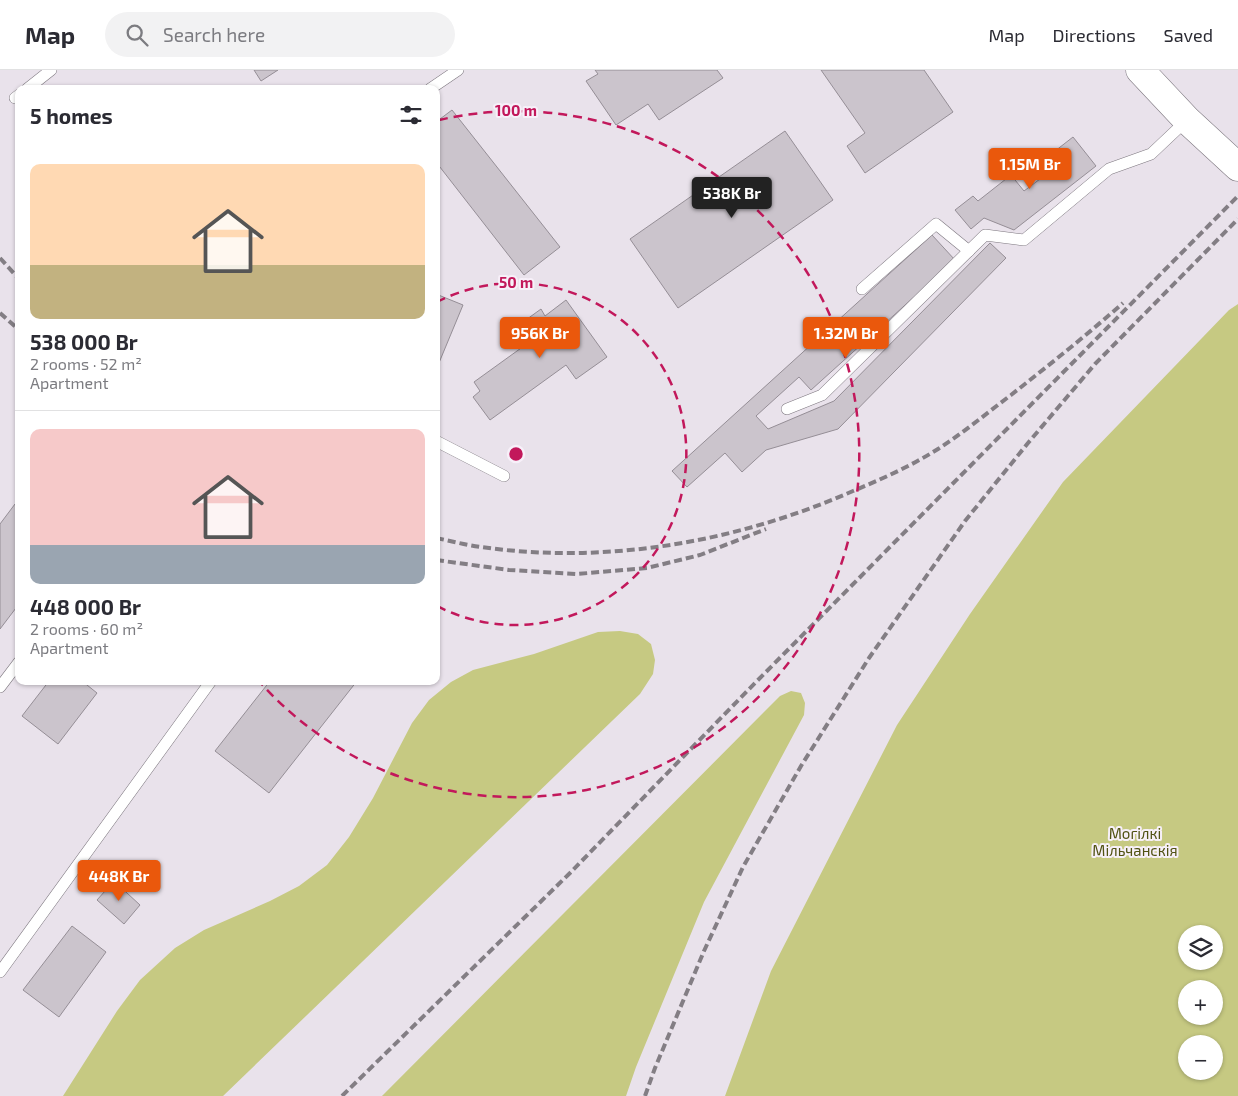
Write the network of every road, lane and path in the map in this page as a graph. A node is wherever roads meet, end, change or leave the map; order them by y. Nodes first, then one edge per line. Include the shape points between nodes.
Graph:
1 (51, 70) edge
2 (458, 70) edge
3 (1140, 70) edge
4 (32, 85) edge
5 (436, 85) edge
6 (1187, 120) junction
7 (1238, 168) edge
8 (969, 251) junction
9 (862, 289) dead end
10 (787, 409) dead end
11 (440, 443) edge
12 (504, 476) dead end
13 (15, 667) edge
14 (208, 685) edge
15 (0, 687) edge
16 (0, 972) edge

1 - 4 lane
2 - 5 lane
3 - 6 street
6 - 7 street
6 - 8 lane via 1151,154 1109,169 1024,240 985,235
8 - 9 lane via 936,224
8 - 10 lane via 822,395
11 - 12 lane
13 - 15 lane
14 - 16 lane

